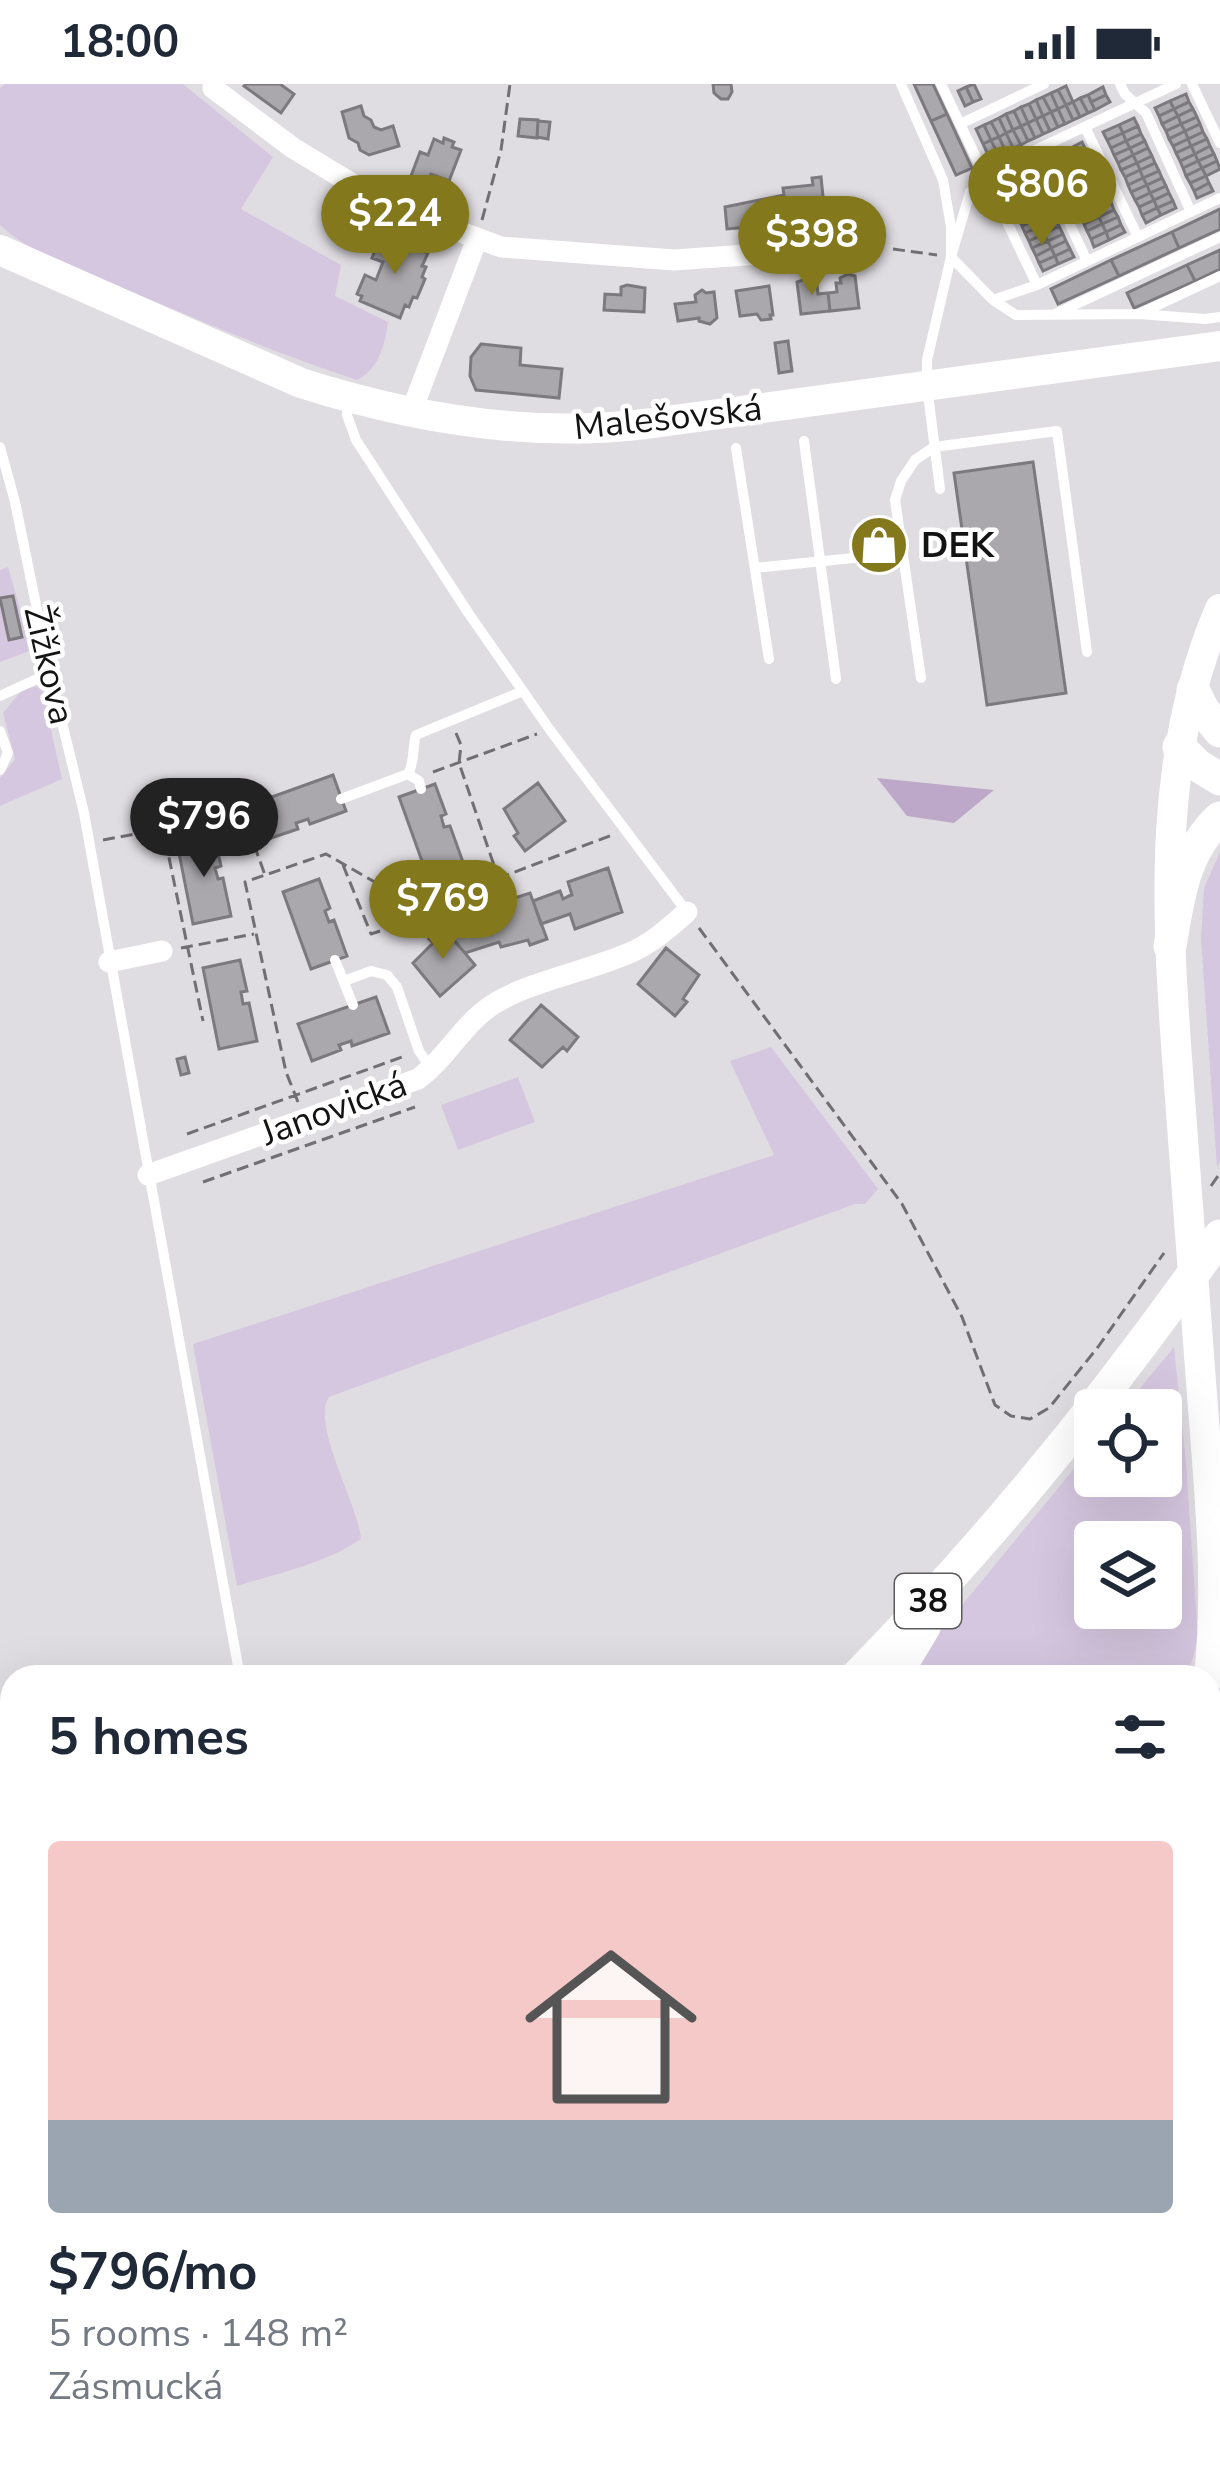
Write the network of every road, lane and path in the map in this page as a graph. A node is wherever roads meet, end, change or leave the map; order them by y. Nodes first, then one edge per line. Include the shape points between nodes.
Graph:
1 (510, 84) edge
2 (901, 84) edge
3 (941, 84) edge
4 (1044, 84) edge
5 (1120, 84) edge
6 (1176, 84) edge
7 (1192, 84) edge
8 (214, 86) edge
9 (1135, 103) junction
10 (960, 124) junction
11 (1085, 127) junction
12 (1220, 143) edge
13 (1035, 150) junction
14 (984, 174) junction
15 (1220, 198) edge
16 (1191, 212) junction
17 (1138, 237) junction
18 (1220, 237) edge
19 (477, 239) junction
20 (873, 246) joint
21 (0, 250) edge
22 (950, 257) junction
23 (1087, 261) junction
24 (1220, 276) edge
25 (1037, 285) junction
26 (993, 299) junction
27 (1139, 314) junction
28 (1048, 317) junction
29 (1220, 317) edge
30 (1220, 346) edge
31 (927, 386) junction
32 (348, 398) junction
33 (412, 410) junction
34 (804, 441) dead end
35 (0, 447) edge
36 (934, 447) junction
37 (736, 448) dead end
38 (940, 489) dead end
39 (15, 502) junction
40 (0, 509) edge
41 (903, 553) junction
42 (820, 561) junction
43 (754, 568) junction
44 (1220, 609) edge
45 (1087, 652) dead end
46 (769, 659) dead end
47 (50, 673) junction
48 (921, 678) dead end
49 (836, 679) dead end
50 (1193, 690) junction
51 (523, 691) junction
52 (0, 696) edge
53 (451, 720) junction
54 (0, 730) edge
55 (550, 730) junction
56 (1220, 731) edge
57 (1179, 746) junction
58 (1220, 754) edge
59 (459, 763) junction
60 (0, 770) edge
61 (1220, 779) edge
62 (416, 782) junction
63 (341, 799) dead end
64 (1220, 818) edge
65 (163, 829) junction
66 (625, 830) junction
67 (89, 843) junction
68 (343, 863) junction
69 (265, 875) junction
70 (498, 878) junction
71 (420, 908) junction
72 (688, 912) junction
73 (256, 933) junction
74 (188, 946) junction
75 (1170, 946) junction
76 (161, 951) joint
77 (335, 961) dead end
78 (109, 962) junction
79 (344, 981) junction
80 (353, 1005) dead end
81 (203, 1021) dead end
82 (425, 1060) junction
83 (295, 1095) junction
84 (415, 1107) dead end
85 (304, 1120) junction
86 (187, 1134) dead end
87 (313, 1143) junction
88 (1220, 1173) edge
89 (148, 1174) junction
90 (203, 1182) dead end
91 (1202, 1200) dead end
92 (1220, 1236) edge
93 (1162, 1256) dead end
94 (998, 1523) junction
95 (238, 1665) edge
96 (867, 1665) edge
97 (901, 1665) edge
98 (1210, 1665) edge

1 - 19 path
2 - 22 lane via 943,180
3 - 10 lane
4 - 10 lane
5 - 9 lane
6 - 9 lane
7 - 12 lane
8 - 19 street via 293,148 410,213
9 - 11 lane
9 - 16 lane
10 - 14 lane
11 - 13 lane
11 - 17 lane
13 - 14 lane
13 - 23 lane
14 - 22 lane via 970,192
14 - 25 lane
15 - 16 lane
16 - 17 lane
17 - 23 lane
18 - 28 lane
19 - 20 street via 674,260
19 - 33 street
20 - 22 path
21 - 32 street, Malešovská
22 - 26 lane
22 - 31 lane
23 - 25 lane
24 - 27 lane
25 - 26 lane
26 - 28 lane via 1016,315
27 - 28 lane
27 - 29 lane
30 - 31 street, Malešovská
31 - 33 street, Malešovská via 607,429 538,429
31 - 36 lane
32 - 33 street, Malešovská
32 - 51 lane via 356,440
34 - 42 lane
35 - 39 lane, Žižkova
36 - 38 lane
36 - 41 lane via 901,481
36 - 45 lane via 1057,431
37 - 43 lane
39 - 40 lane
39 - 47 lane, Žižkova
41 - 42 lane
41 - 48 lane
42 - 43 lane
42 - 49 lane
43 - 46 lane
44 - 50 street
47 - 52 lane
47 - 67 lane, Žižkova
50 - 56 main road
50 - 57 street
51 - 53 lane
51 - 55 lane
53 - 59 path
53 - 62 lane via 416,735
54 - 60 lane via 8,753
55 - 59 path
55 - 66 lane
57 - 58 main road
57 - 61 main road
57 - 75 street via 1169,827
59 - 62 path
59 - 70 path
62 - 63 lane
64 - 75 main road via 1186,869
65 - 67 path
65 - 69 path via 173,817 238,803
65 - 74 path
66 - 70 path
66 - 72 lane
67 - 78 lane, Žižkova
68 - 69 path via 326,854
68 - 71 path
68 - 71 path via 371,934 417,919
69 - 73 path via 245,882
70 - 71 path
72 - 82 street, Janovická via 631,953 502,998
72 - 93 path via 902,1204 962,1317 995,1405 1030,1419 1049,1408
73 - 74 path
73 - 83 path
74 - 76 path
74 - 81 path
75 - 98 street via 1213,1578
76 - 78 street
77 - 79 lane
78 - 89 lane, Žižkova
79 - 80 lane
79 - 82 lane via 371,971 387,975
82 - 83 path
82 - 85 street, Janovická via 418,1079
83 - 85 path
83 - 86 path
84 - 87 path
85 - 87 path
85 - 89 street, Janovická
87 - 90 path
88 - 91 path
89 - 95 lane, Žižkova
92 - 94 main road, 38
94 - 96 main road, 38
94 - 97 main road, 38

